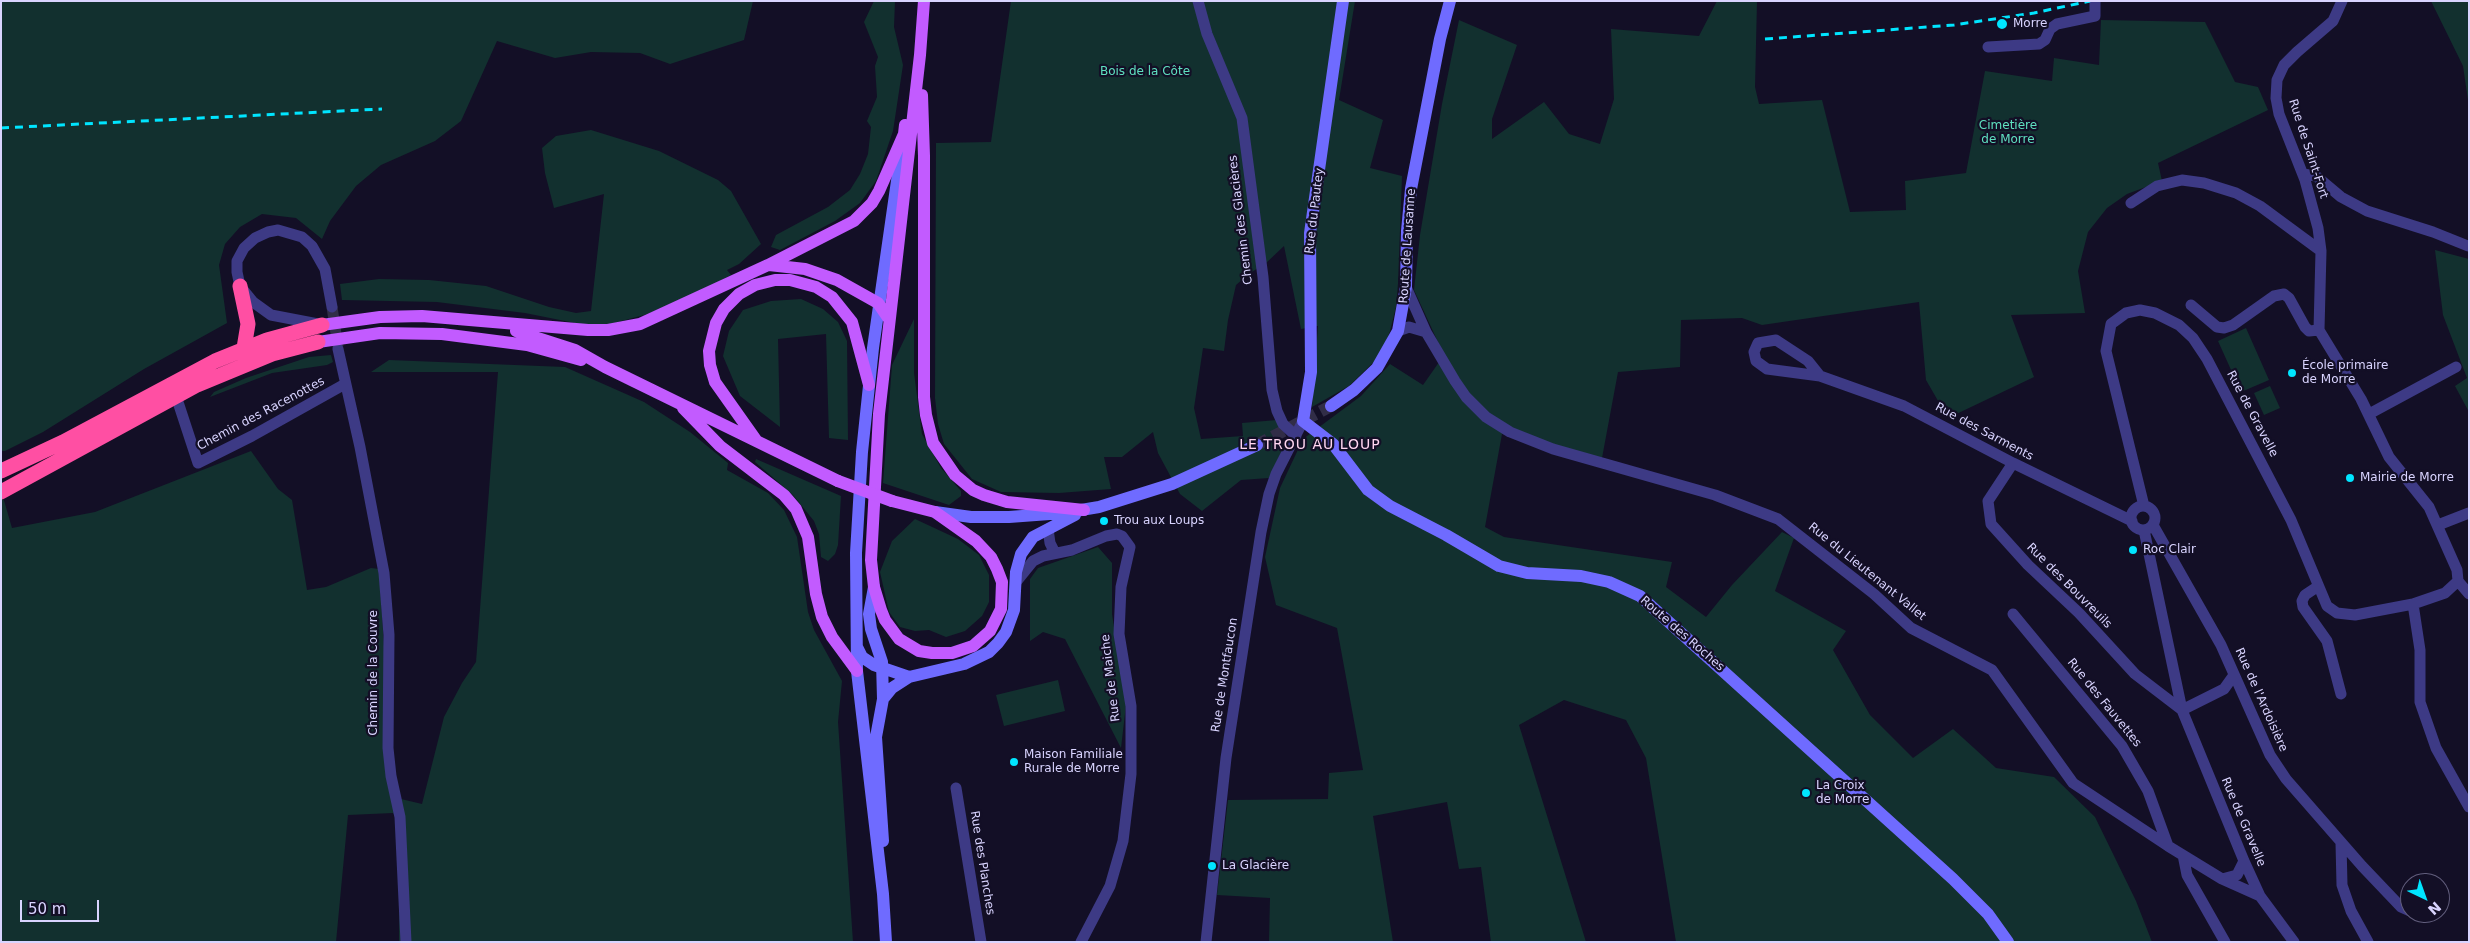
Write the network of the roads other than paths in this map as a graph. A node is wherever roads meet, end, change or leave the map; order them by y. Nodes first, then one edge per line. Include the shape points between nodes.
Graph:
1 (924, 1) edge
2 (1198, 1) edge
3 (1343, 1) edge
4 (1450, 1) edge
5 (2095, 1) edge
6 (2342, 1) edge
7 (1988, 48) dead end
8 (920, 55) junction
9 (904, 134) junction
10 (2303, 174) junction
11 (2131, 203) dead end
12 (2468, 246) edge
13 (2321, 251) junction
14 (768, 265) junction
15 (240, 286) junction
16 (1406, 287) junction
17 (878, 303) junction
18 (2191, 305) dead end
19 (332, 307) tunnel mouth
20 (889, 319) junction
21 (482, 321) junction
22 (322, 325) junction
23 (2319, 330) junction
24 (1398, 331) junction
25 (1426, 332) junction
26 (318, 342) joint
27 (244, 348) junction
28 (338, 349) tunnel mouth
29 (606, 367) junction
30 (2456, 367) dead end
31 (1820, 376) junction
32 (345, 384) junction
33 (869, 385) junction
34 (176, 396) junction
35 (676, 401) junction
36 (1331, 406) tunnel mouth
37 (2369, 414) junction
38 (1303, 421) junction
39 (1296, 436) junction
40 (758, 442) junction
41 (1257, 445) tunnel mouth
42 (2013, 464) junction
43 (1, 471) edge
44 (1, 492) edge
45 (2140, 507) junction
46 (1084, 510) junction
47 (935, 512) junction
48 (2469, 513) edge
49 (2132, 521) junction
50 (2438, 525) junction
51 (2148, 527) junction
52 (1048, 529) junction
53 (1055, 553) junction
54 (2458, 581) junction
55 (1016, 582) junction
56 (874, 587) junction
57 (2317, 587) junction
58 (2469, 594) edge
59 (2413, 604) junction
60 (2013, 614) dead end
61 (856, 644) junction
62 (882, 669) junction
63 (857, 671) junction
64 (2234, 676) junction
65 (909, 677) junction
66 (2341, 694) dead end
67 (883, 699) junction
68 (2182, 710) junction
69 (956, 788) dead end
70 (2469, 807) edge
71 (2341, 843) junction
72 (2168, 846) junction
73 (2183, 855) junction
74 (2244, 861) junction
75 (2222, 879) junction
76 (883, 894) junction
77 (2260, 896) junction
78 (2400, 906) edge
79 (406, 942) edge
80 (886, 942) edge
81 (981, 942) edge
82 (1081, 942) edge
83 (1206, 942) edge
84 (2008, 942) edge
85 (2225, 942) edge
86 (2294, 942) edge
87 (2368, 942) edge

1 - 8 main road
1 - 9 main road
2 - 39 street, Chemin des Glacières via 1207,34 1242,118 1272,390 1283,424
3 - 38 main road, Rue du Pautey via 1310,233 1311,372
4 - 16 main road, Route de Lausanne via 1411,189
5 - 7 street via 2094,16 2057,24 2039,44
6 - 10 street, Rue de Saint-Fort via 2333,21 2284,65 2277,80 2276,98 2280,114
8 - 20 main road
8 - 46 main road via 924,156 924,397 933,443 955,475 984,495 1008,502
9 - 14 main road via 880,192 864,213 844,227
9 - 17 main road
10 - 12 street via 2316,176 2357,206
10 - 13 street, Rue de Saint-Fort
11 - 13 street via 2157,186 2182,180 2204,182 2260,206
13 - 23 street, Rue de Saint-Fort
14 - 17 main road via 821,274
14 - 21 main road via 658,317 623,328 574,329
15 - 19 street via 238,261 244,248 268,232 293,232 312,246 319,256
15 - 22 street via 270,315
15 - 27 highway via 248,324
16 - 24 main road, Route de Lausanne
16 - 25 street, Rue du Lieutenant Vallet
17 - 20 main road
17 - 33 main road
18 - 23 street via 2217,327 2224,328 2274,296 2284,294 2290,298 2309,331
20 - 56 main road via 871,528
21 - 22 main road via 402,316
21 - 29 main road via 560,344
22 - 27 highway
23 - 37 street
24 - 25 street via 1409,327
24 - 36 main road, Route de Lausanne via 1377,368
25 - 72 street, Rue du Lieutenant Vallet via 1466,397 1486,417 1510,432 1553,449 1715,495 1778,519 1874,594 1911,628 1992,670 2073,783
26 - 29 main road via 395,333 456,335 526,345
26 - 34 highway via 250,362
27 - 43 highway
28 - 32 street, Chemin de la Couvre
29 - 35 main road
30 - 37 street
31 - 31 street, Rue des Sarments via 1808,361 1776,340 1758,343 1754,352 1756,361 1767,369
31 - 42 street, Rue des Sarments via 1904,406
32 - 34 street, Chemin des Racenottes via 198,463
32 - 79 street, Chemin de la Couvre via 384,573 389,635 388,748 400,817
33 - 40 main road via 852,322 832,297 804,282 775,280 755,285 739,294 724,309 716,323 709,351 715,382
33 - 61 main road via 857,534
34 - 44 highway
35 - 40 main road
35 - 63 main road via 720,446 784,495 796,509 808,537 822,617
37 - 50 street via 2389,458 2418,491
38 - 39 street, Rue de Montfaucon
38 - 84 main road, Route des Roches via 1333,444 1368,490 1390,506 1499,566 1527,573 1581,576 1609,582 1640,596 1953,879 1988,914
39 - 83 street, Rue de Montfaucon via 1276,474 1260,532 1226,758
40 - 47 main road, bridge via 838,482 892,502
41 - 46 main road via 1164,487 1128,500
42 - 49 street, Rue des Sarments
42 - 68 street, Rue des Bouvreuils via 1988,501 1991,524 2135,674
45 - 49 street via 2132,514
45 - 51 street via 2153,511 2155,518
45 - 57 street, Rue de Gravelle via 2106,351 2111,324 2126,312 2140,310 2155,313 2179,325 2193,338 2207,359 2285,507
46 - 47 main road via 1008,517 971,517
46 - 52 main road
47 - 56 main road via 976,541 998,569 1003,596 990,632 963,650 941,654 919,651 908,646 892,631
48 - 50 street
49 - 51 street via 2135,526
50 - 54 street via 2457,570
51 - 64 street, Rue de l'Ardoisière via 2221,646
51 - 68 street, Rue de Gravelle
52 - 53 street
52 - 55 main road via 1033,537 1021,554
53 - 55 street, Rue de Maiche via 1033,561
53 - 82 street, Rue de Maiche via 1111,535 1122,536 1130,547 1121,587 1119,634 1131,706 1131,774 1122,841 1110,886
54 - 58 street
54 - 59 street, Rue de Gravelle via 2445,593
55 - 65 main road via 1011,621 989,652 964,664
56 - 62 main road via 869,614
57 - 59 street, Rue de Gravelle via 2327,606 2337,613 2355,615
57 - 66 street via 2305,595 2303,607 2327,641
59 - 70 street via 2420,650 2420,702 2436,748
60 - 72 street, Rue des Fauvettes via 2122,746 2148,791
61 - 62 main road via 862,657
61 - 63 main road
62 - 65 main road
62 - 67 main road
63 - 76 main road
64 - 68 street via 2224,689
64 - 71 street, Rue de l'Ardoisière via 2270,755 2286,779
65 - 67 main road via 892,688
67 - 76 main road via 876,737 883,822
68 - 74 street, Rue de Gravelle
69 - 81 street, Rue des Planches
71 - 78 street, Rue de l'Ardoisière
71 - 87 street via 2342,885
72 - 73 street, Rue du Lieutenant Vallet
73 - 75 street, Rue du Lieutenant Vallet
73 - 85 street via 2186,874
74 - 75 street via 2238,875
74 - 77 street, Rue de Gravelle
75 - 77 street, Rue du Lieutenant Vallet
76 - 80 main road
77 - 86 street, Rue de Gravelle

